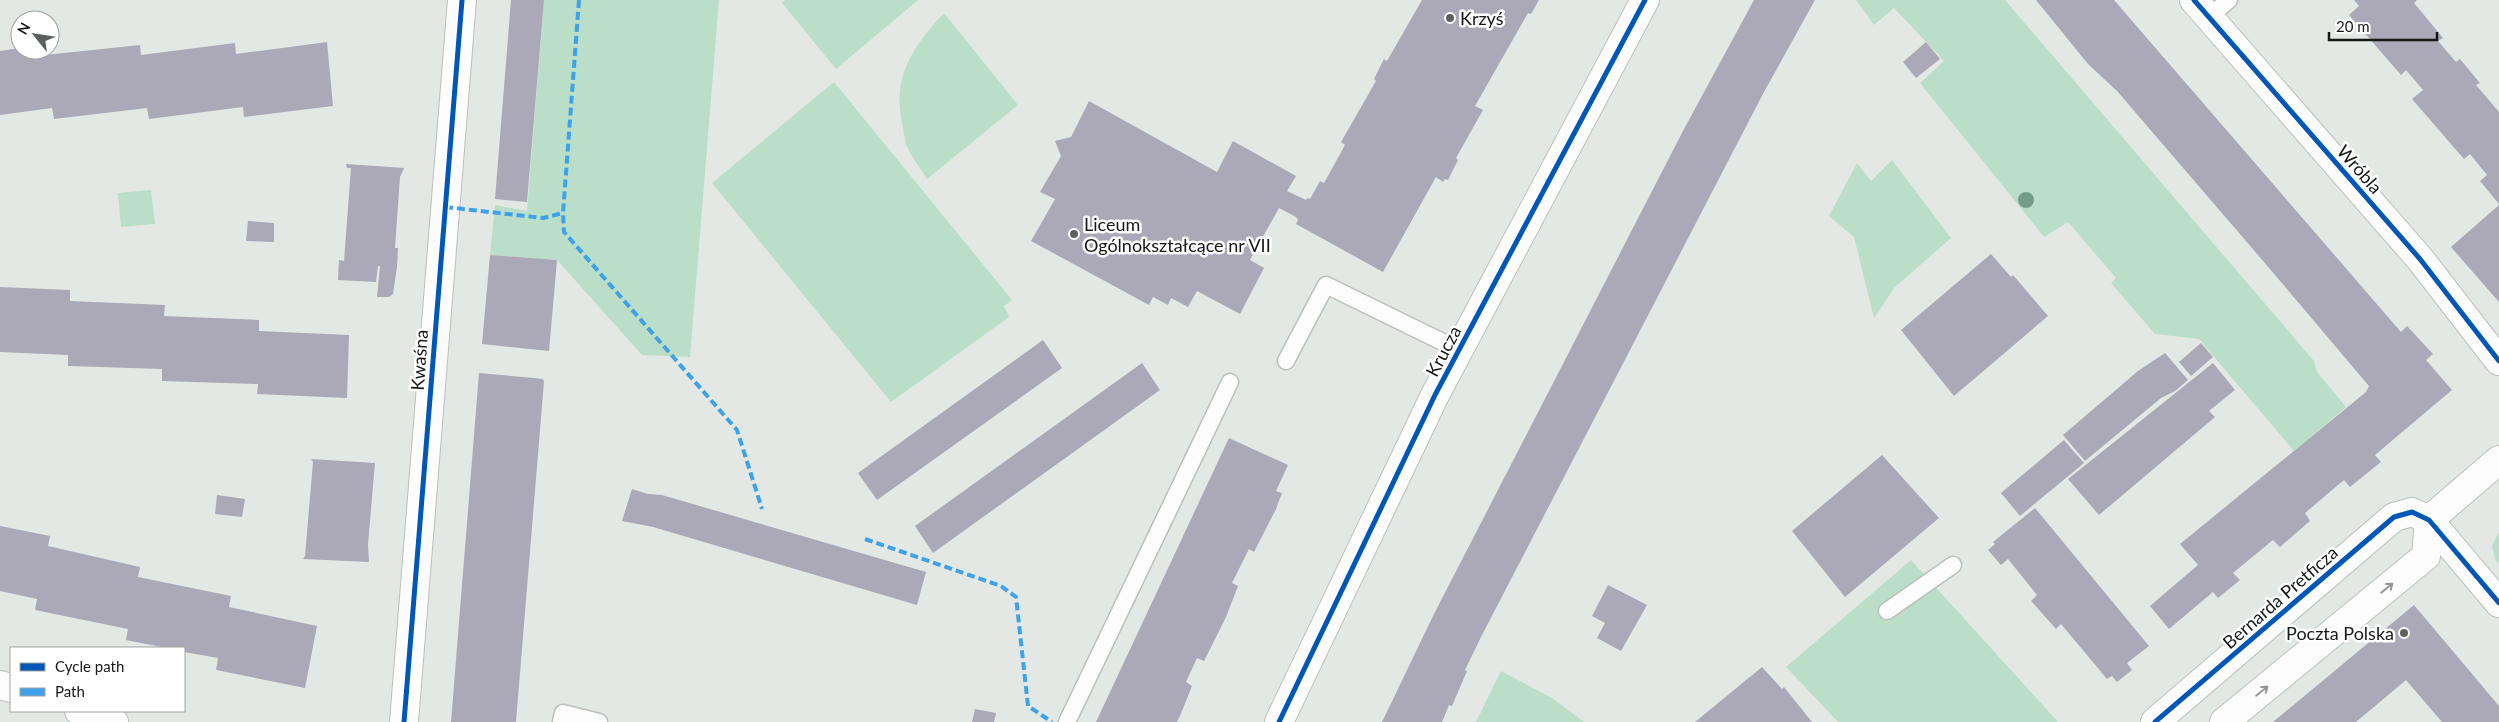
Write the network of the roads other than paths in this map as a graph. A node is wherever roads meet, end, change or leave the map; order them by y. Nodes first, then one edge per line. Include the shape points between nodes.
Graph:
1 (462, 0) edge
2 (1644, 0) edge
3 (2210, 6) edge
4 (1459, 350) junction
5 (2499, 360) edge
6 (1286, 361) dead end
7 (1230, 382) dead end
8 (2499, 460) edge
9 (2429, 520) junction
10 (1953, 565) dead end
11 (2499, 603) edge
12 (1887, 611) dead end
13 (82, 712) edge
14 (114, 722) edge
15 (404, 722) edge
16 (561, 722) edge
17 (599, 722) edge
18 (1067, 722) edge
19 (1279, 722) edge
20 (2155, 722) edge
21 (2224, 722) edge

1 - 15 street, Kwaśna
2 - 4 street, Krucza
3 - 5 street, Wróbla via 2420,259
4 - 6 lane via 1326,285
4 - 19 street, Krucza via 1390,486
7 - 18 lane
8 - 9 street
9 - 11 street
9 - 20 street, Bernarda Pretficza via 2412,512 2394,517
21 -> 9 street via 2426,556
10 - 12 lane
13 - 14 street
16 - 17 lane via 563,712

